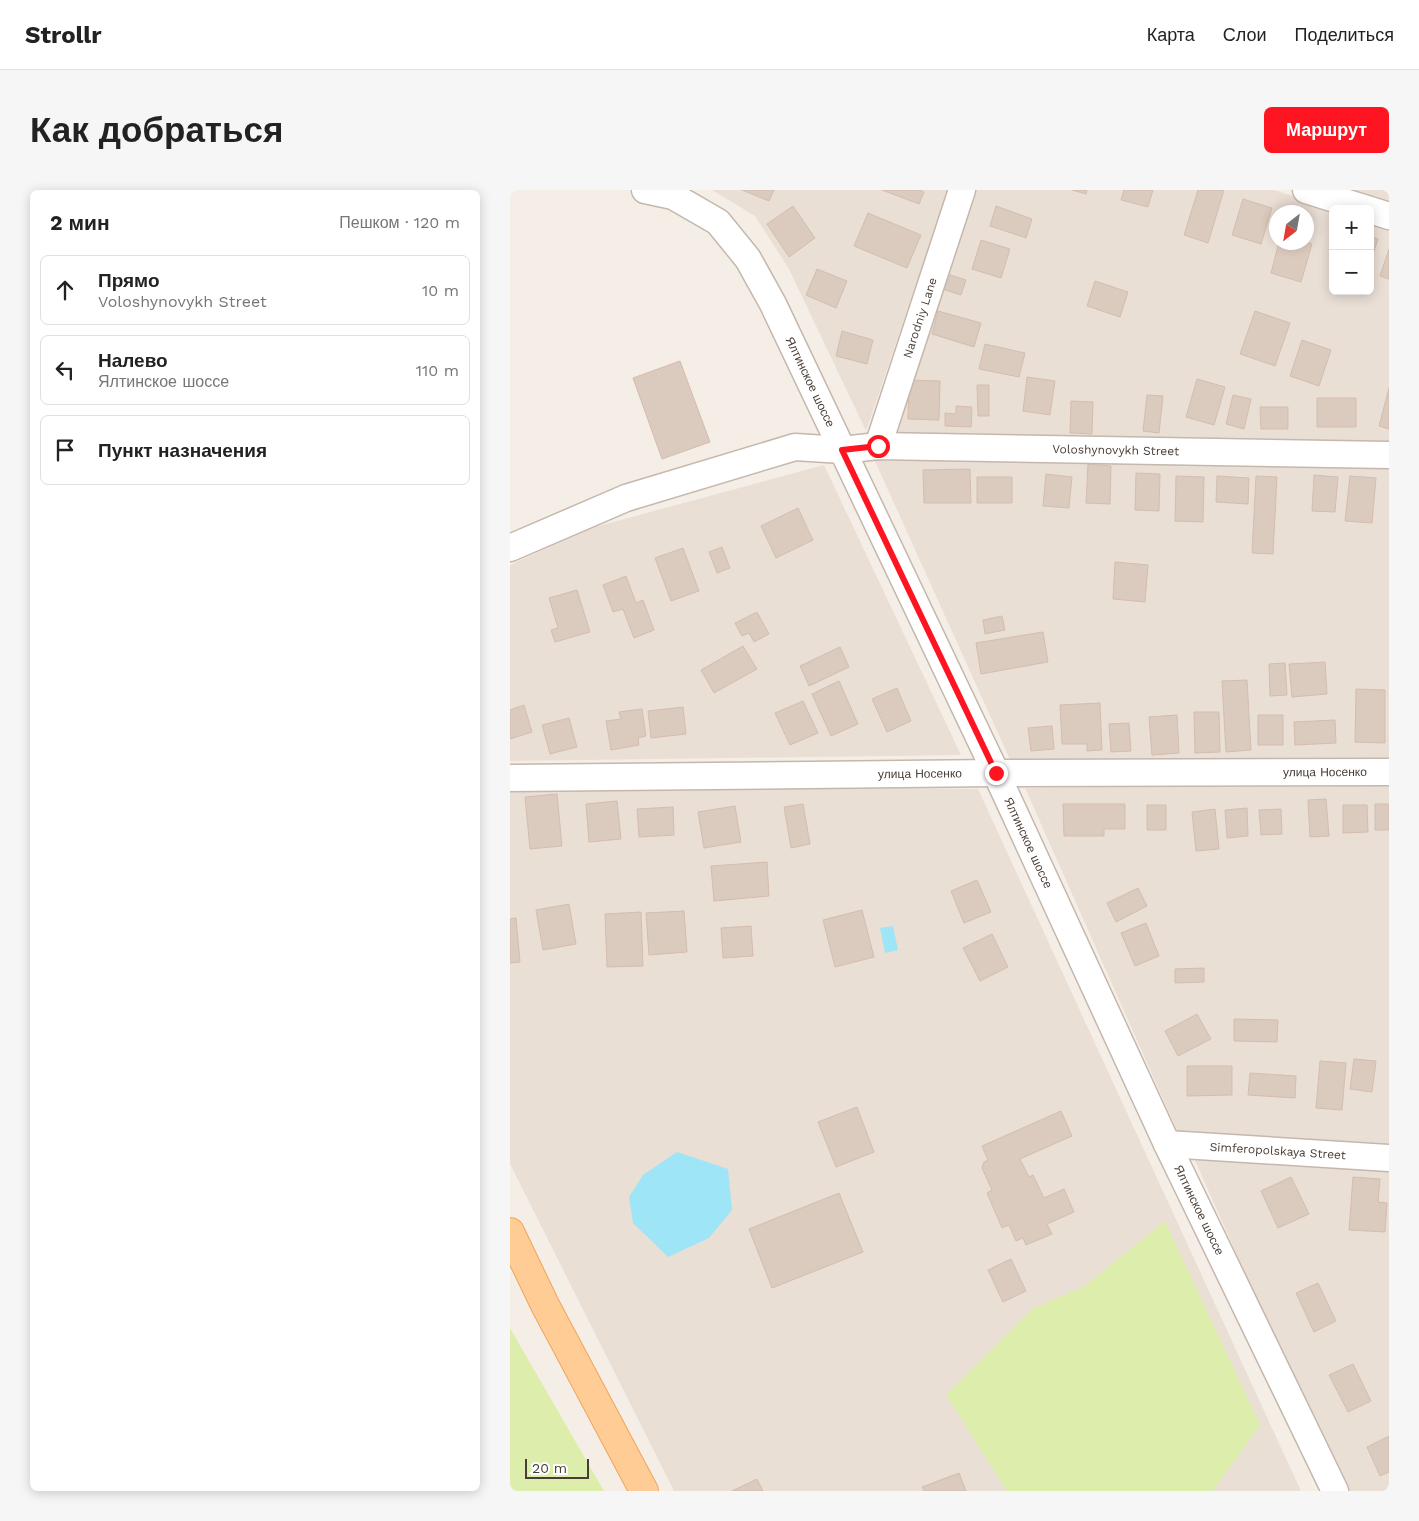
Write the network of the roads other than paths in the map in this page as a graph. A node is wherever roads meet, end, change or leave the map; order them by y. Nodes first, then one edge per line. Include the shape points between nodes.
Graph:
1 (645, 190) edge
2 (962, 190) edge
3 (1306, 190) edge
4 (1353, 205) edge
5 (1374, 211) edge
6 (1389, 216) edge
7 (878, 446) junction
8 (842, 450) junction
9 (1389, 455) edge
10 (510, 548) edge
11 (1389, 772) edge
12 (996, 773) junction
13 (510, 778) edge
14 (1167, 1144) junction
15 (1389, 1158) edge
16 (510, 1232) edge
17 (644, 1491) edge
18 (1334, 1491) edge

1 - 8 street, Ялтинское шоссе via 673,196 718,222 748,258
2 - 7 street, Narodniy Lane
3 - 4 street
5 - 6 street
7 - 8 street, Voloshynovykh Street
7 - 9 street, Voloshynovykh Street
8 - 10 street, Voloshynovykh Street via 794,447 626,498
8 - 12 street, Ялтинское шоссе
11 - 12 street, улица Носенко
12 - 13 street, улица Носенко
12 - 14 street, Ялтинское шоссе
14 - 15 street, Simferopolskaya Street
14 - 18 street, Ялтинское шоссе
16 - 17 main road

